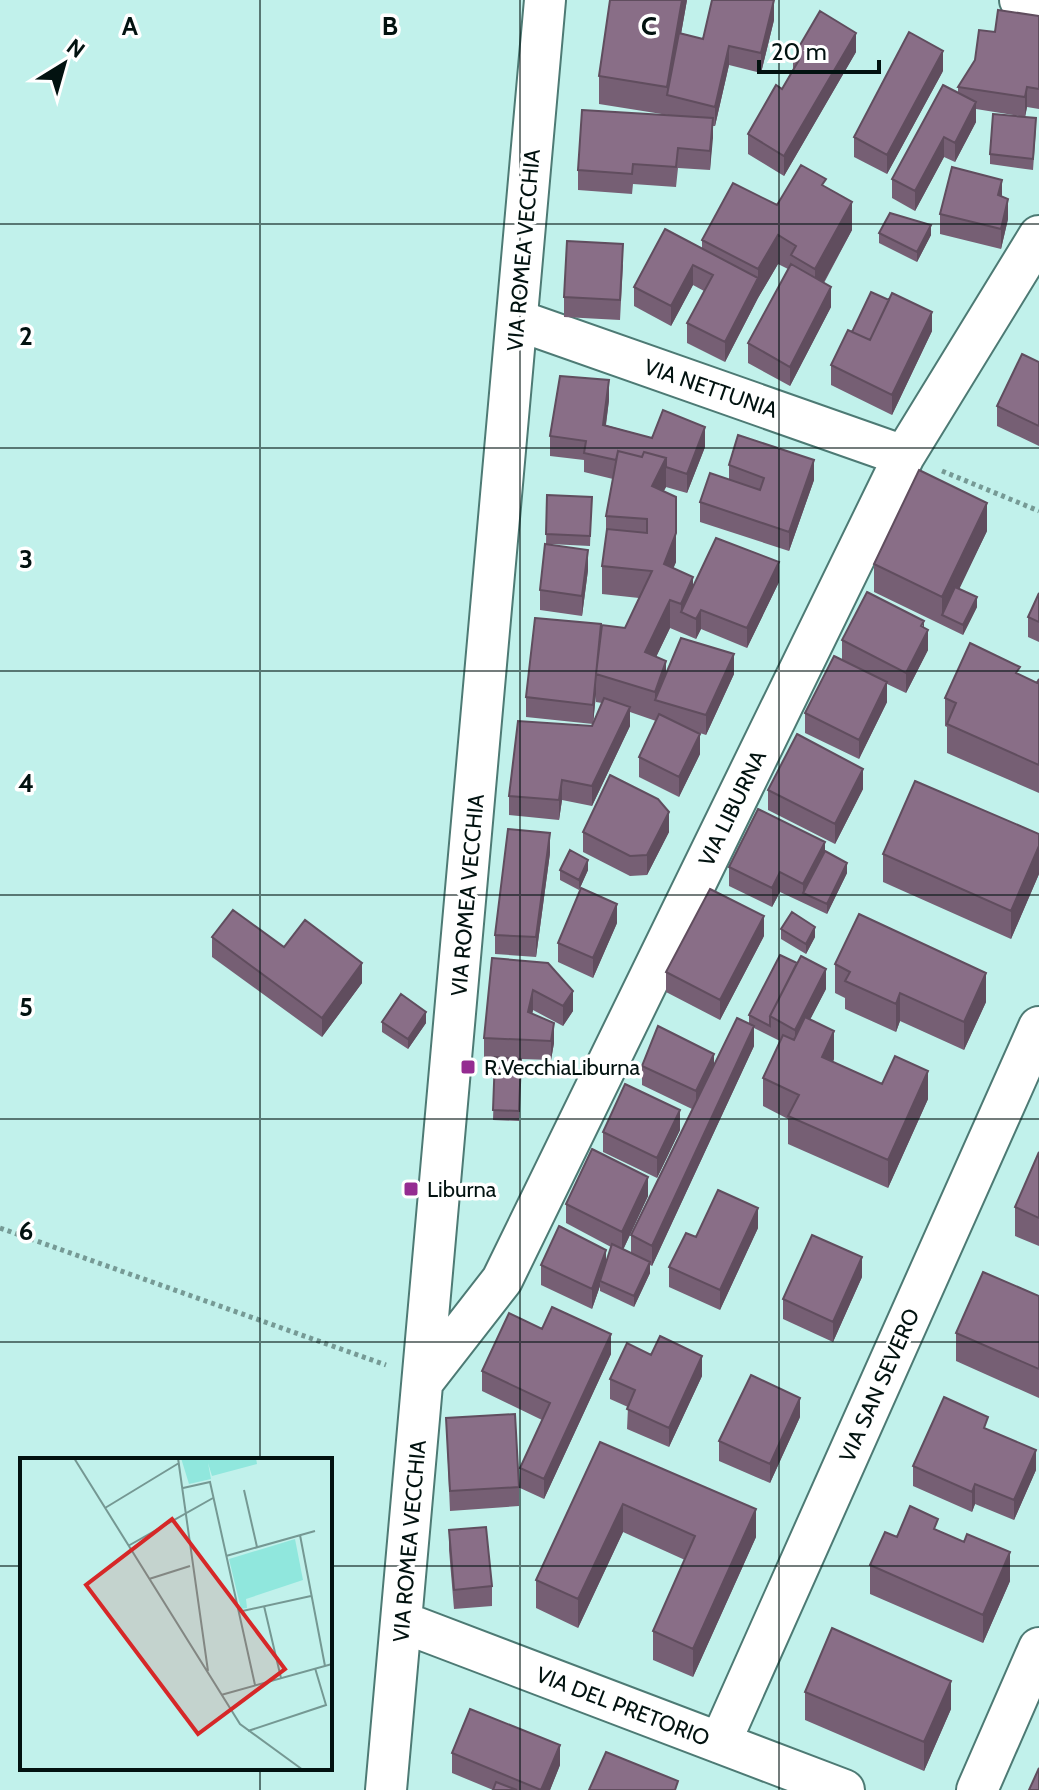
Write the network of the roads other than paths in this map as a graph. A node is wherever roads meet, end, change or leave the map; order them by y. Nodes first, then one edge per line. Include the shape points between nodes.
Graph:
1 (545, 0) edge
2 (1020, 0) edge
3 (1039, 2) edge
4 (1039, 236) edge
5 (517, 320) junction
6 (904, 456) junction
7 (1039, 1027) edge
8 (1025, 1095) edge
9 (425, 1379) junction
10 (402, 1622) junction
11 (1039, 1648) edge
12 (720, 1743) junction
13 (386, 1790) edge
14 (844, 1790) edge
15 (977, 1790) edge

1 - 5 street, VIA ROMEA VECCHIA
2 - 3 street
4 - 6 street, VIA LIBURNA
5 - 6 street, VIA NETTUNIA
5 - 9 street, VIA ROMEA VECCHIA
6 - 9 street, VIA LIBURNA via 502,1280
7 - 8 street, VIA SAN SEVERO
8 - 12 street, VIA SAN SEVERO
9 - 10 street, VIA ROMEA VECCHIA
10 - 12 street, VIA DEL PRETORIO
10 - 13 street, VIA ROMEA VECCHIA
11 - 15 street
12 - 14 street, VIA DEL PRETORIO

